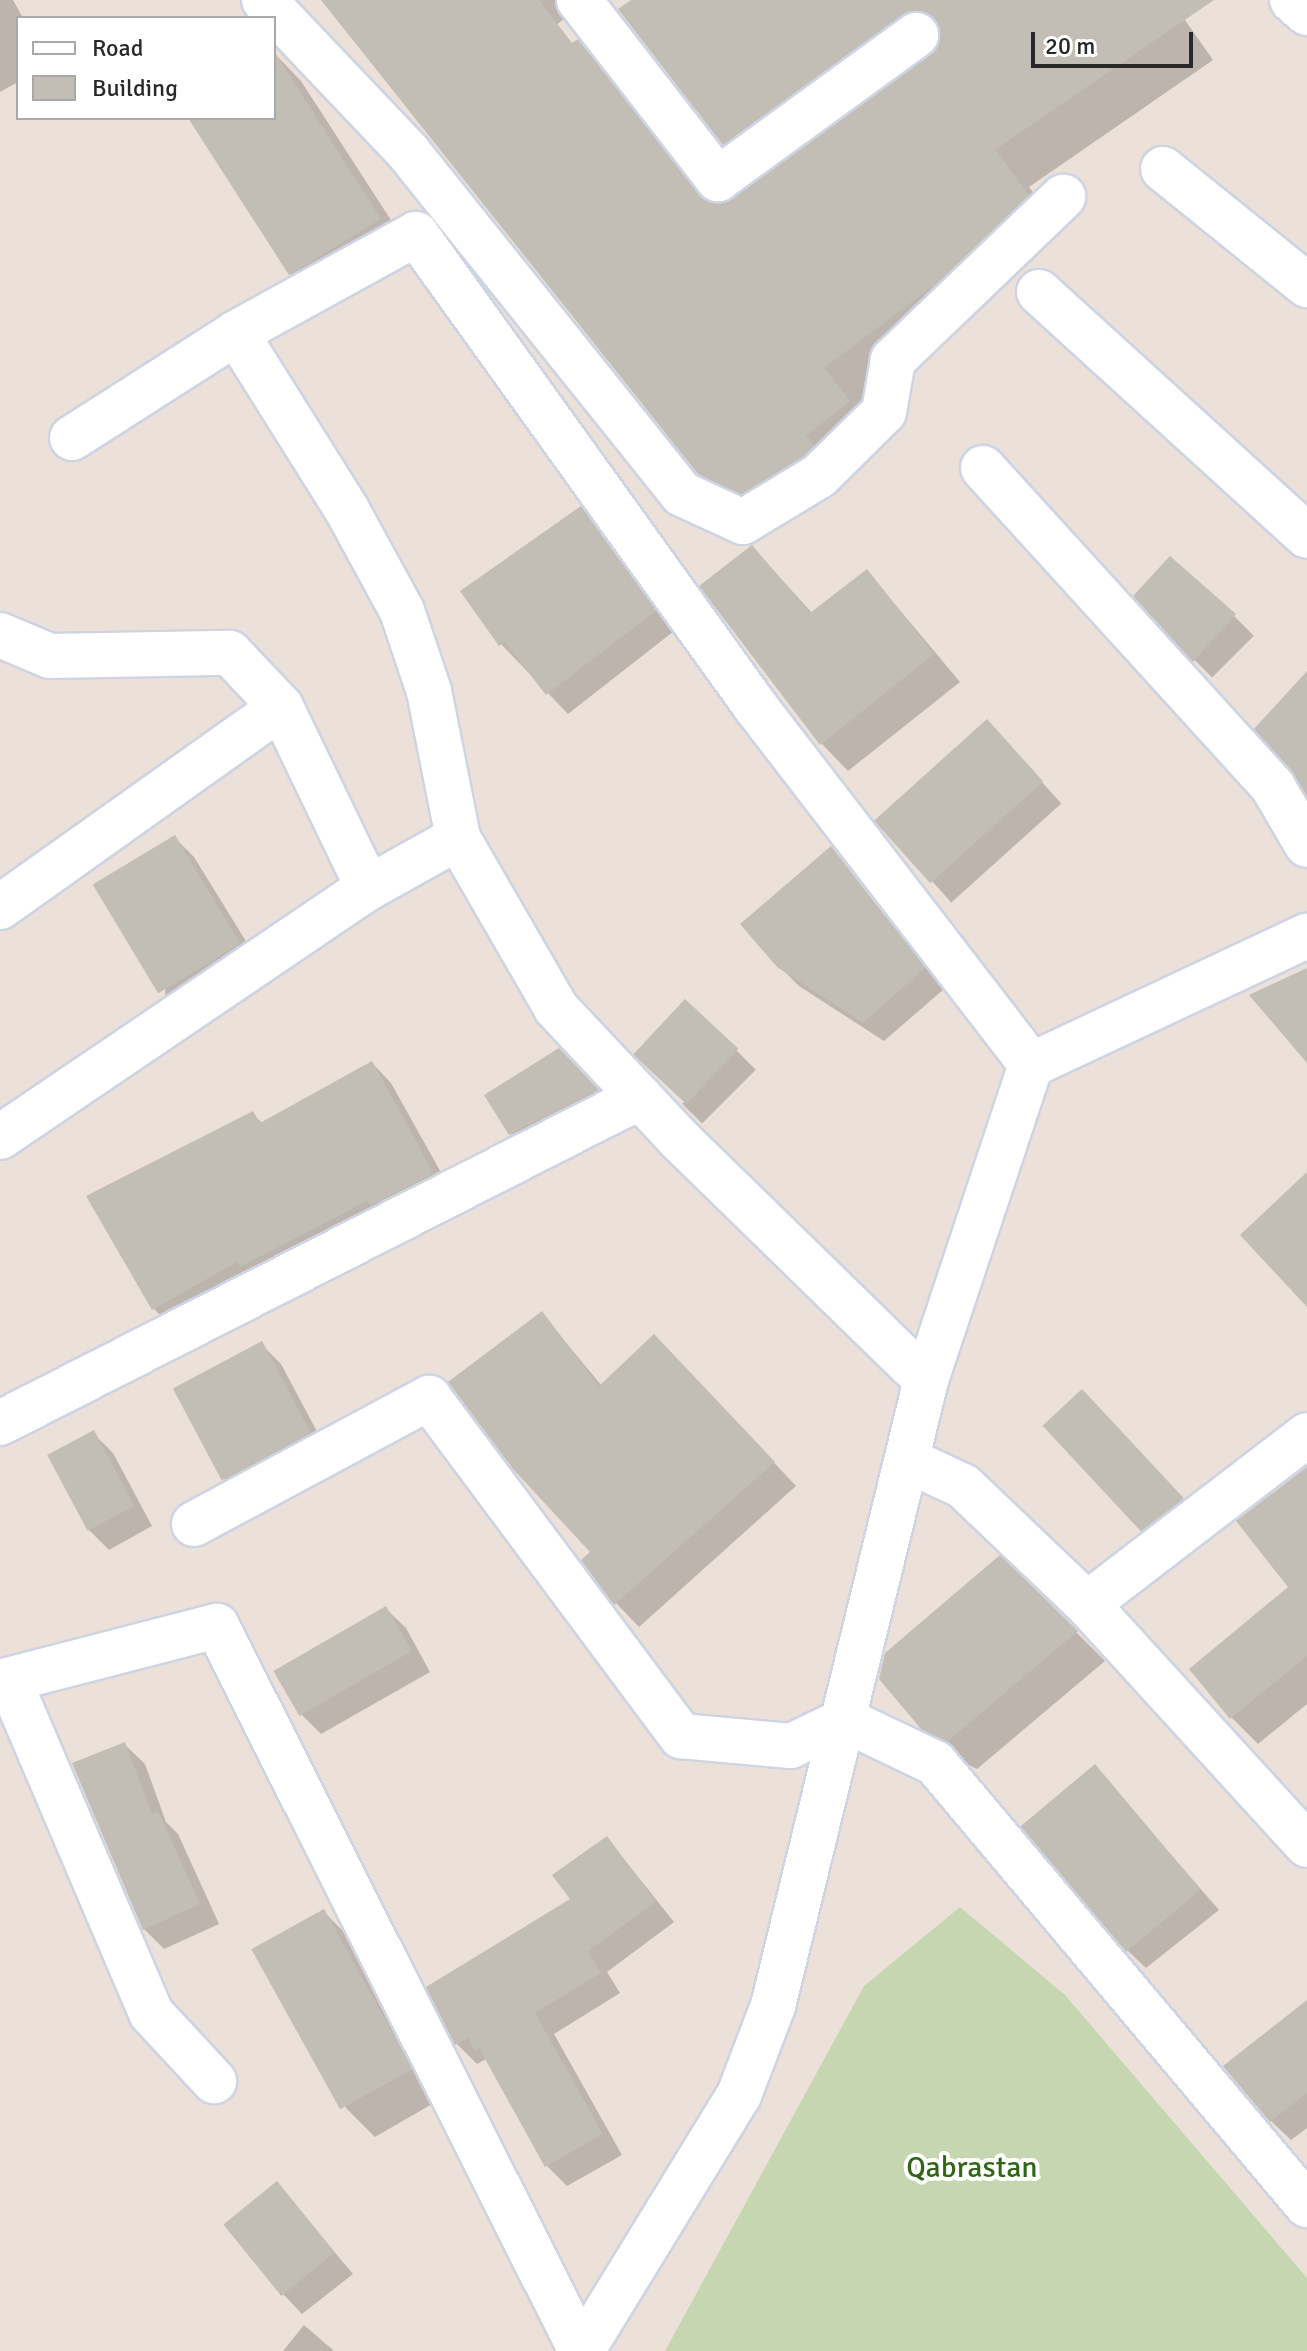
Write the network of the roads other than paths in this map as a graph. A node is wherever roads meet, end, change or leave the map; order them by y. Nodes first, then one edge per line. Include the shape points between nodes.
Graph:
1 (264, 0) edge
2 (579, 0) edge
3 (1292, 0) edge
4 (1307, 13) edge
5 (916, 35) dead end
6 (1163, 169) dead end
7 (1063, 197) dead end
8 (1307, 285) edge
9 (1039, 292) dead end
10 (236, 333) junction
11 (72, 438) dead end
12 (983, 468) dead end
13 (1307, 536) edge
14 (0, 635) edge
15 (281, 707) junction
16 (458, 838) junction
17 (1307, 845) edge
18 (368, 888) junction
19 (0, 907) edge
20 (1307, 936) edge
21 (1031, 1065) junction
22 (640, 1097) junction
23 (0, 1137) edge
24 (926, 1380) junction
25 (0, 1423) edge
26 (1307, 1435) edge
27 (907, 1460) junction
28 (194, 1524) dead end
29 (1087, 1604) junction
30 (4, 1681) edge
31 (845, 1720) junction
32 (1307, 1845) edge
33 (214, 2081) dead end
34 (1307, 2205) edge
35 (582, 2351) edge

1 - 7 street via 408,152 682,494 743,522 819,476 884,412 893,360
2 - 5 street via 718,179
3 - 4 street
6 - 8 street
9 - 13 street
10 - 11 street
10 - 16 street via 347,510 402,611 429,691
10 - 21 street via 416,234 755,706
12 - 17 street via 1273,787
14 - 15 street via 50,656 230,653
15 - 18 street
15 - 19 street
16 - 18 street
16 - 22 street via 556,1008
18 - 23 street
20 - 21 street
21 - 24 street
22 - 24 street
22 - 25 street
24 - 27 street
26 - 29 street
27 - 29 street via 963,1486
27 - 31 street
28 - 31 street via 429,1398 681,1736 791,1746
29 - 32 street
30 - 33 street via 151,2013
30 - 35 street via 217,1626
31 - 34 street via 935,1763
31 - 35 street via 773,2006 739,2095

